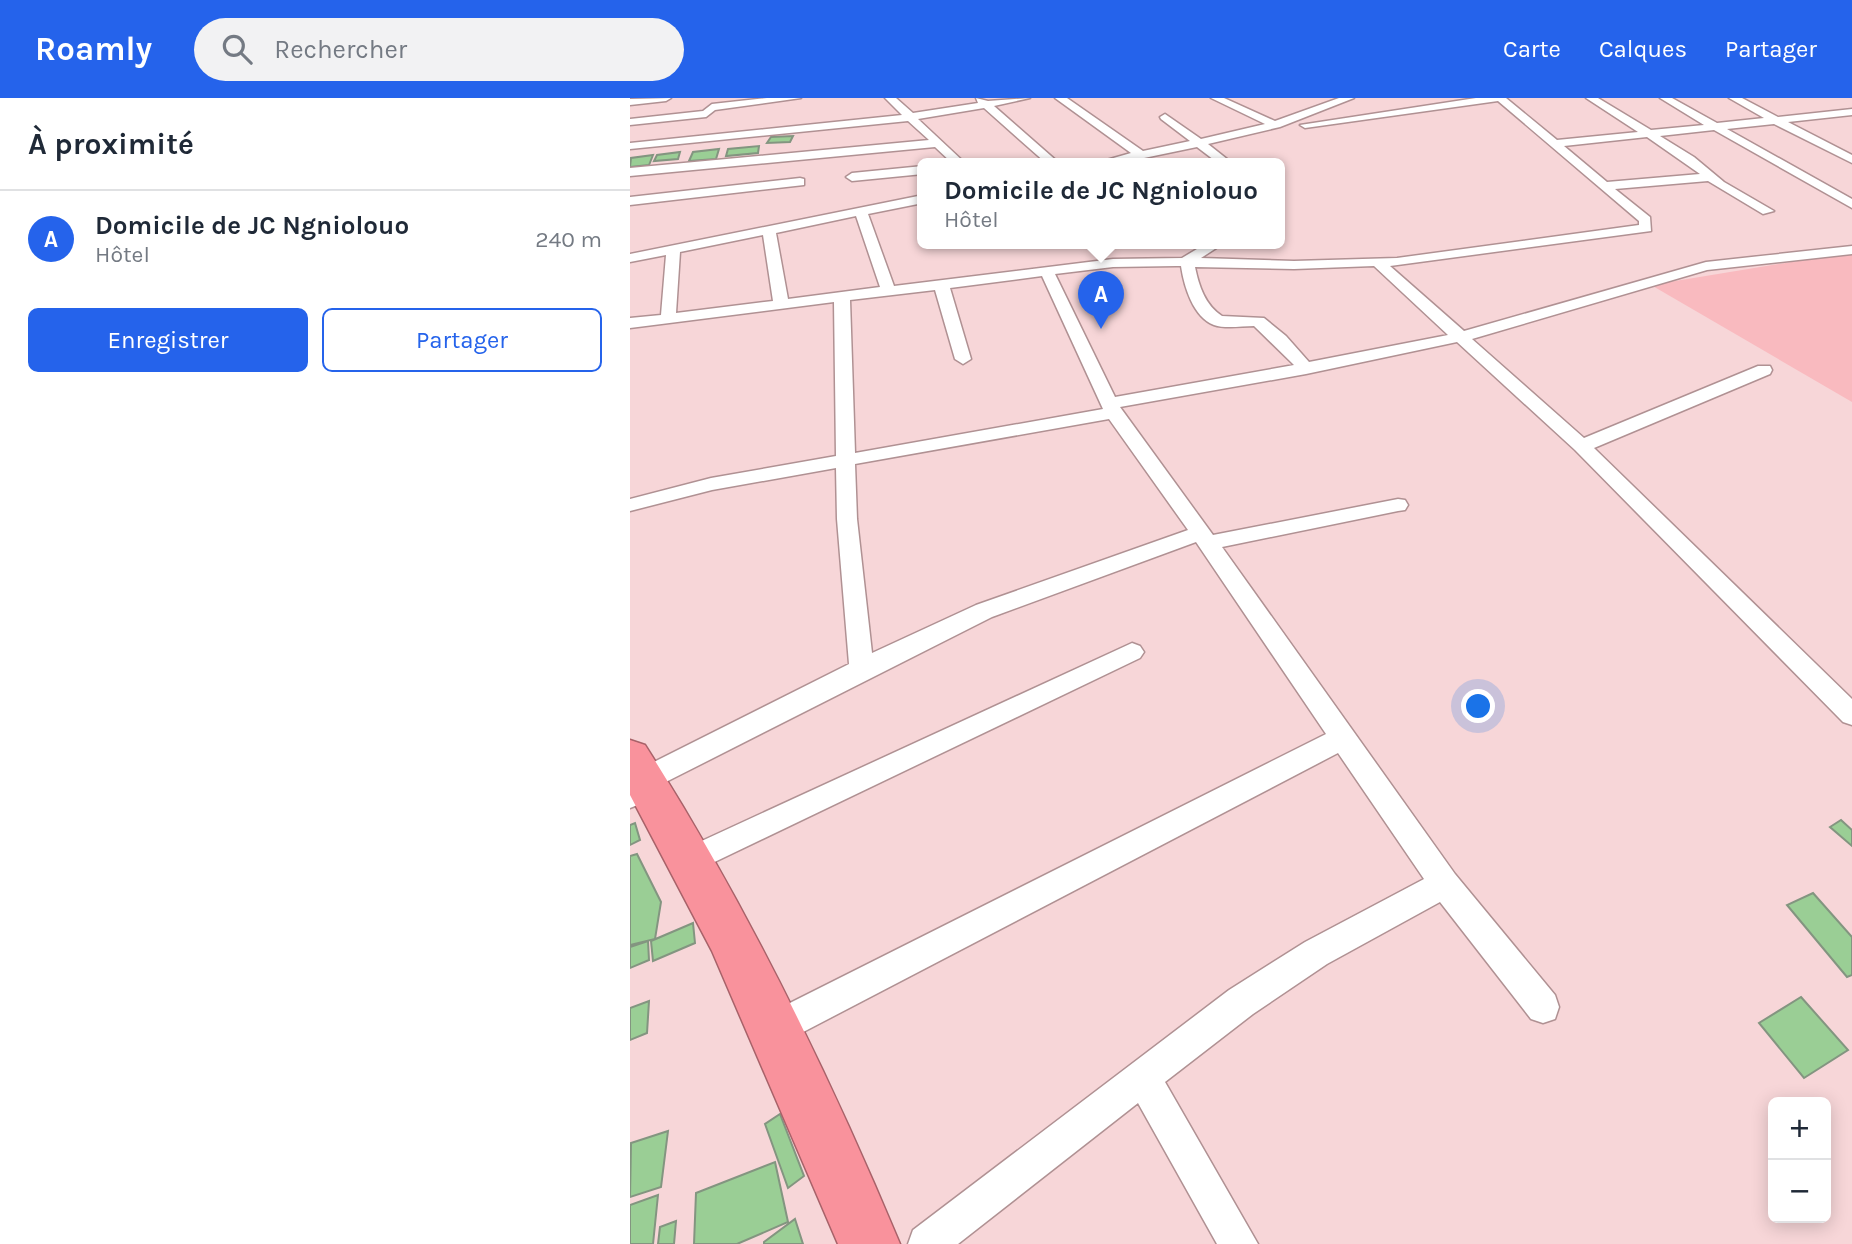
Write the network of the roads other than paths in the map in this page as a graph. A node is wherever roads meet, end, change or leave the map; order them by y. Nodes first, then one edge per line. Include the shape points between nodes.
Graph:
1 (666, 98) edge
2 (796, 98) edge
3 (890, 98) edge
4 (1025, 98) edge
5 (1060, 98) edge
6 (1216, 98) edge
7 (1349, 98) edge
8 (1499, 98) edge
9 (1591, 98) edge
10 (1665, 98) edge
11 (1734, 98) edge
12 (983, 101) edge
13 (630, 102) edge
14 (1818, 103) dead end
15 (1852, 112) edge
16 (1834, 113) junction
17 (1165, 117) dead end
18 (914, 118) junction
19 (1773, 119) junction
20 (630, 122) edge
21 (1852, 124) edge
22 (1276, 125) junction
23 (1713, 126) junction
24 (1256, 131) junction
25 (1650, 133) junction
26 (1202, 142) junction
27 (938, 143) junction
28 (1553, 144) junction
29 (630, 146) edge
30 (803, 155) junction
31 (1140, 155) junction
32 (954, 158) edge
33 (1047, 158) edge
34 (1126, 158) edge
35 (1220, 158) edge
36 (1852, 160) edge
37 (917, 170) edge
38 (630, 172) edge
39 (852, 177) dead end
40 (1709, 177) junction
41 (1604, 186) junction
42 (917, 200) edge
43 (630, 201) edge
44 (1852, 204) edge
45 (861, 211) junction
46 (1769, 211) dead end
47 (769, 230) junction
48 (673, 249) junction
49 (1207, 249) edge
50 (1852, 250) edge
51 (630, 258) edge
52 (1188, 261) junction
53 (1376, 261) junction
54 (1046, 270) junction
55 (941, 284) junction
56 (889, 292) junction
57 (842, 298) junction
58 (781, 305) junction
59 (668, 319) junction
60 (630, 323) edge
61 (1457, 335) junction
62 (963, 359) dead end
63 (1307, 369) junction
64 (1764, 370) dead end
65 (1111, 409) junction
66 (1583, 446) junction
67 (846, 460) junction
68 (630, 505) edge
69 (1398, 505) dead end
70 (1204, 538) junction
71 (1132, 652) dead end
72 (862, 669) junction
73 (1852, 715) edge
74 (1341, 740) junction
75 (635, 778) edge
76 (690, 860) junction
77 (1444, 884) junction
78 (1543, 1007) dead end
79 (774, 1029) junction
80 (1143, 1078) junction
81 (869, 1244) edge
82 (927, 1244) edge
83 (1239, 1244) edge

1 - 13 street
2 - 20 street
3 - 18 street
4 - 12 street
5 - 31 street
6 - 22 street
7 - 22 street
8 - 24 street
8 - 28 street
9 - 25 street
10 - 23 street
11 - 19 street
12 - 18 street
12 - 33 street
14 - 16 street
15 - 16 street
16 - 19 street
16 - 21 street
17 - 26 street
18 - 27 street
18 - 29 street
19 - 23 street
19 - 36 street
22 - 24 street
23 - 25 street
23 - 44 street
24 - 26 street
25 - 28 street
25 - 40 street
26 - 31 street
26 - 35 street
27 - 30 street
27 - 32 street
28 - 41 street
30 - 38 street
30 - 43 street via 800,187
31 - 34 street
37 - 39 street
40 - 41 street
40 - 46 street
41 - 53 street via 1645,220 1646,228 1416,261
42 - 45 street
45 - 47 street via 804,217
45 - 56 street
47 - 48 street
47 - 58 street
48 - 51 street
48 - 59 street
49 - 52 street
50 - 61 street via 1706,265 1550,314
52 - 53 street via 1281,265
52 - 54 street
52 - 63 street via 1193,289 1213,319 1258,321
53 - 61 street
54 - 55 street
54 - 65 street
55 - 56 street
55 - 62 street
56 - 57 street
57 - 58 street
57 - 67 street
58 - 59 street
59 - 60 street
61 - 63 street
61 - 66 street
63 - 65 street
64 - 66 street
65 - 67 street
65 - 70 street
66 - 73 street
67 - 68 street via 711,484
67 - 72 street via 847,519
69 - 70 street
70 - 72 street via 984,611
70 - 74 street
71 - 76 street
72 - 75 street
74 - 77 street
74 - 79 street
75 - 76 highway
76 - 79 highway
77 - 78 street
77 - 80 street via 1316,953 1241,1002
79 - 81 highway
80 - 82 street
80 - 83 street

